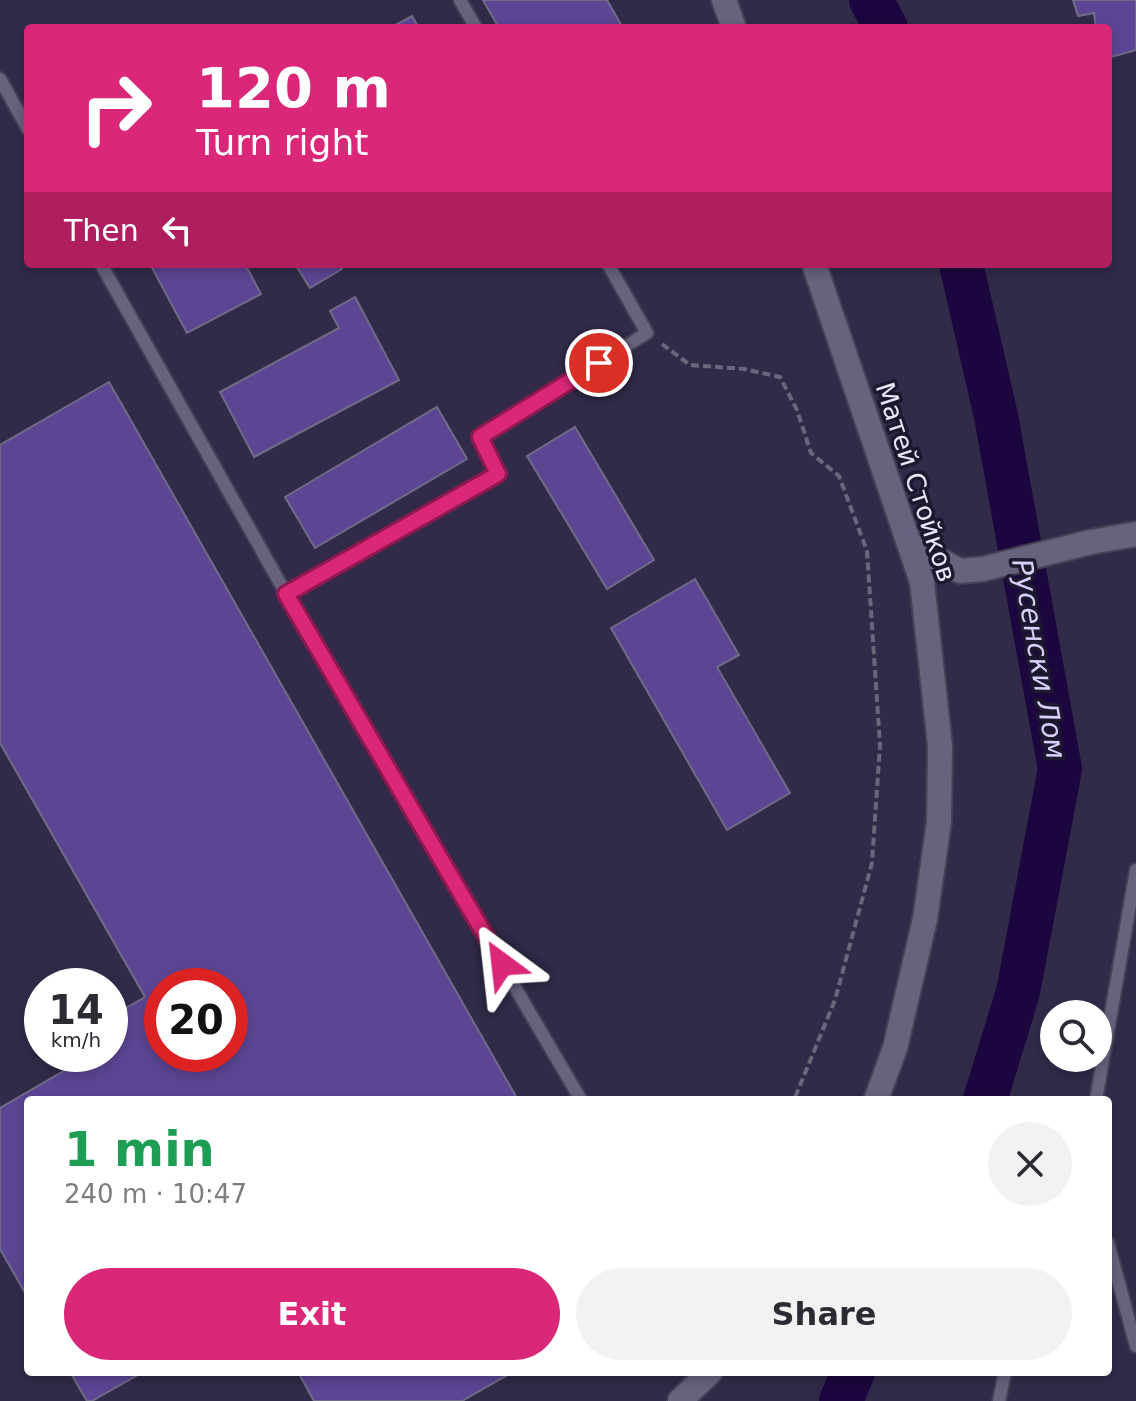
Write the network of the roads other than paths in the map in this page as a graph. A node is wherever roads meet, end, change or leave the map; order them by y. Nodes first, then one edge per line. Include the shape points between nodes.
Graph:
1 (460, 0) edge
2 (724, 0) edge
3 (474, 24) edge
4 (733, 24) edge
5 (0, 79) edge
6 (24, 122) edge
7 (103, 268) edge
8 (610, 268) edge
9 (815, 268) edge
10 (1136, 534) edge
11 (910, 544) junction
12 (286, 594) junction
13 (1136, 870) edge
14 (579, 1096) edge
15 (877, 1096) edge
16 (1097, 1096) edge
17 (1112, 1258) edge
18 (1136, 1346) edge
19 (706, 1376) edge
20 (1004, 1376) edge
21 (680, 1401) edge
22 (999, 1401) edge

1 - 3 lane
2 - 4 street
5 - 6 lane
7 - 12 lane
8 - 12 lane via 647,333 480,437 498,474
9 - 11 street, Матей Стойков
10 - 11 street via 960,571
11 - 15 street, Матей Стойков via 922,582 932,659 940,746 939,822 925,919 895,1048
12 - 14 lane
13 - 16 lane
17 - 18 lane
19 - 21 street
20 - 22 lane

